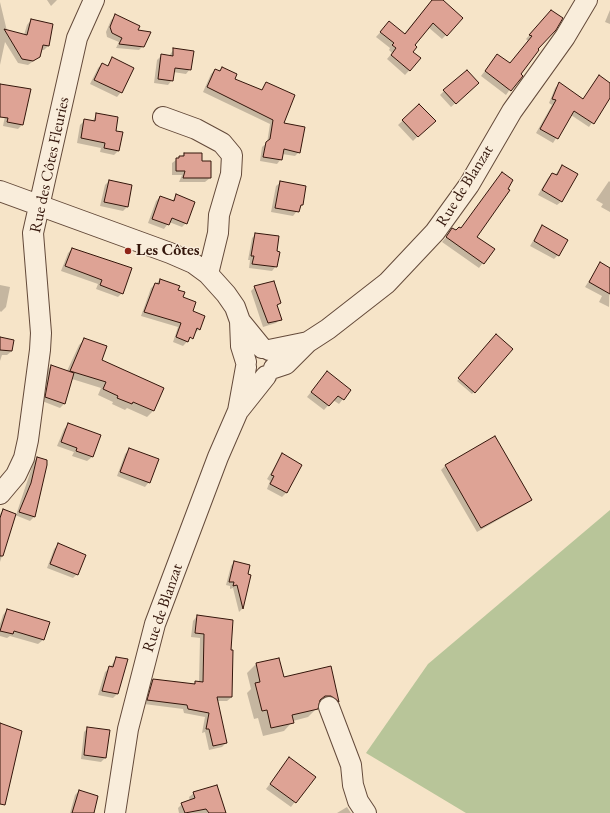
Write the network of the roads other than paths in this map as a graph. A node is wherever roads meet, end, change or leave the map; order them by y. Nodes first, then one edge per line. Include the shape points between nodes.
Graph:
1 (94, 0) edge
2 (587, 0) edge
3 (163, 117) dead end
4 (0, 191) edge
5 (38, 205) junction
6 (208, 274) junction
7 (240, 321) junction
8 (268, 361) junction
9 (246, 364) junction
10 (238, 411) junction
11 (0, 494) edge
12 (329, 707) dead end
13 (115, 813) edge
14 (366, 813) edge

1 - 5 street, Rue des Côtes Fleuries via 77,38
2 - 8 street, Rue de Blanzat via 565,37 512,111 469,185 435,232 387,283 308,342 286,364
3 - 6 street via 196,129 222,143 232,155
4 - 5 street
5 - 6 street via 170,253 193,263
5 - 11 street, Rue des Côtes Fleuries via 33,233 41,333 40,350 24,458 16,474
6 - 7 street via 235,307
7 - 8 street
7 - 9 street via 241,346
8 - 9 street via 253,350 247,357
8 - 10 street, Rue de Blanzat
9 - 10 street, Rue de Blanzat
10 - 13 street, Rue de Blanzat via 155,624 128,729
12 - 14 street via 351,765 358,801

